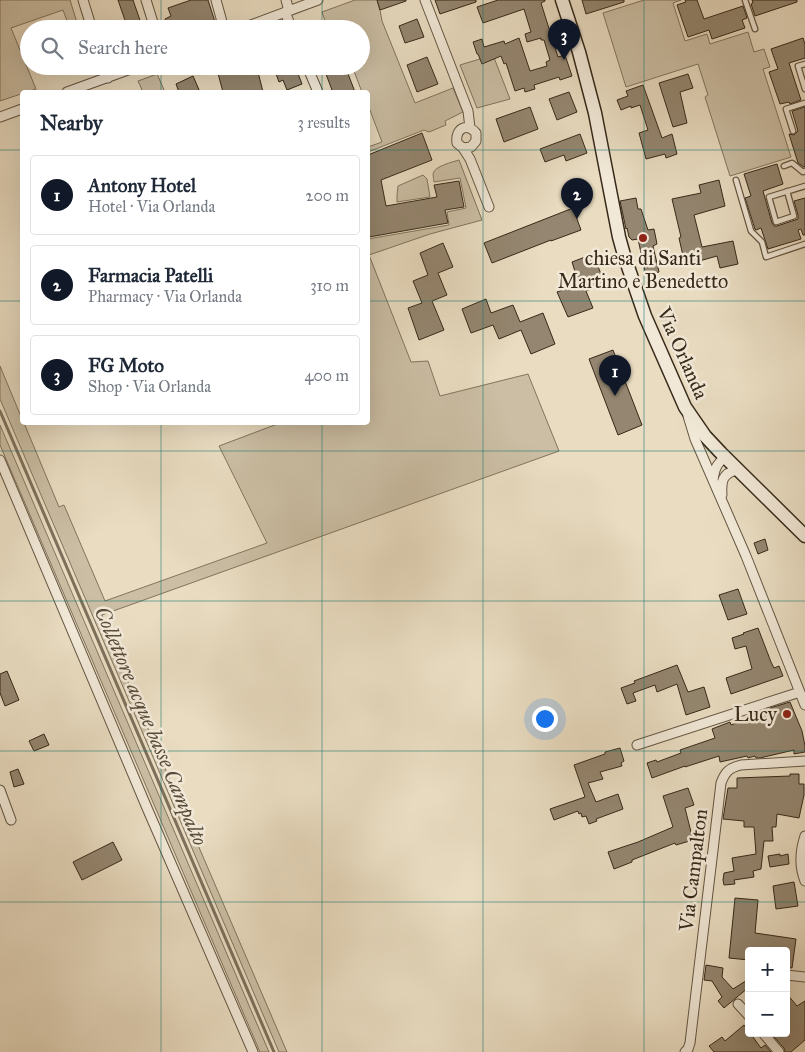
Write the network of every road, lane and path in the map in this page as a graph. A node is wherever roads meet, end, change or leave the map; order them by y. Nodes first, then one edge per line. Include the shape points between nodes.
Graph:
1 (83, 0) edge
2 (146, 0) edge
3 (216, 0) edge
4 (286, 0) edge
5 (318, 0) edge
6 (424, 0) edge
7 (562, 0) edge
8 (745, 0) edge
9 (287, 12) junction
10 (89, 20) edge
11 (152, 20) edge
12 (222, 20) edge
13 (265, 20) edge
14 (289, 20) edge
15 (754, 29) dead end
16 (805, 64) edge
17 (107, 75) edge
18 (116, 75) edge
19 (311, 75) edge
20 (108, 78) junction
21 (805, 89) edge
22 (73, 90) edge
23 (317, 90) edge
24 (805, 103) edge
25 (20, 110) edge
26 (0, 117) edge
27 (470, 128) junction
28 (793, 131) dead end
29 (464, 148) junction
30 (784, 166) dead end
31 (805, 171) edge
32 (736, 180) dead end
33 (805, 186) edge
34 (787, 192) junction
35 (489, 207) dead end
36 (805, 244) edge
37 (685, 407) junction
38 (725, 457) junction
39 (0, 460) edge
40 (737, 470) junction
41 (713, 481) junction
42 (726, 510) junction
43 (805, 536) edge
44 (800, 692) junction
45 (805, 706) edge
46 (637, 745) dead end
47 (805, 761) edge
48 (0, 790) edge
49 (11, 820) dead end
50 (805, 836) edge
51 (805, 881) edge
52 (790, 975) edge
53 (805, 977) edge
54 (738, 1004) dead end
55 (745, 1012) edge
56 (766, 1037) edge
57 (253, 1052) edge
58 (685, 1052) edge
59 (779, 1052) edge

1 - 10 street
2 - 11 street
3 - 12 street
4 - 9 street
5 - 9 street
6 - 27 street via 468,111
7 - 37 main road, Via Orlanda via 595,113 624,255 645,316
8 - 15 lane
9 - 13 street
9 - 14 street
16 - 21 lane via 798,66
17 - 20 street
18 - 20 street
19 - 23 street
20 - 22 street
24 - 28 lane via 786,109
25 - 26 street
27 - 29 street via 476,133 476,141 471,147
27 - 29 street via 462,129 457,135 457,143
29 - 35 street
30 - 31 lane via 792,163
32 - 36 lane via 751,231 762,242 766,257
33 - 34 lane
34 - 34 lane via 794,216 776,222 769,197
37 - 38 main road, Via Orlanda
37 - 41 street
38 - 40 main road, Via Orlanda
38 - 41 street via 717,464
39 - 57 street
40 - 42 street via 730,471 722,483
40 - 43 main road, Via Orlanda
41 - 42 street
42 - 44 street
44 - 45 street
44 - 46 street
47 - 58 street, Via Campalton via 741,765 728,770 723,776 690,1043
48 - 49 street
50 - 51 street via 800,856
52 - 53 street
54 - 55 street
56 - 59 street

